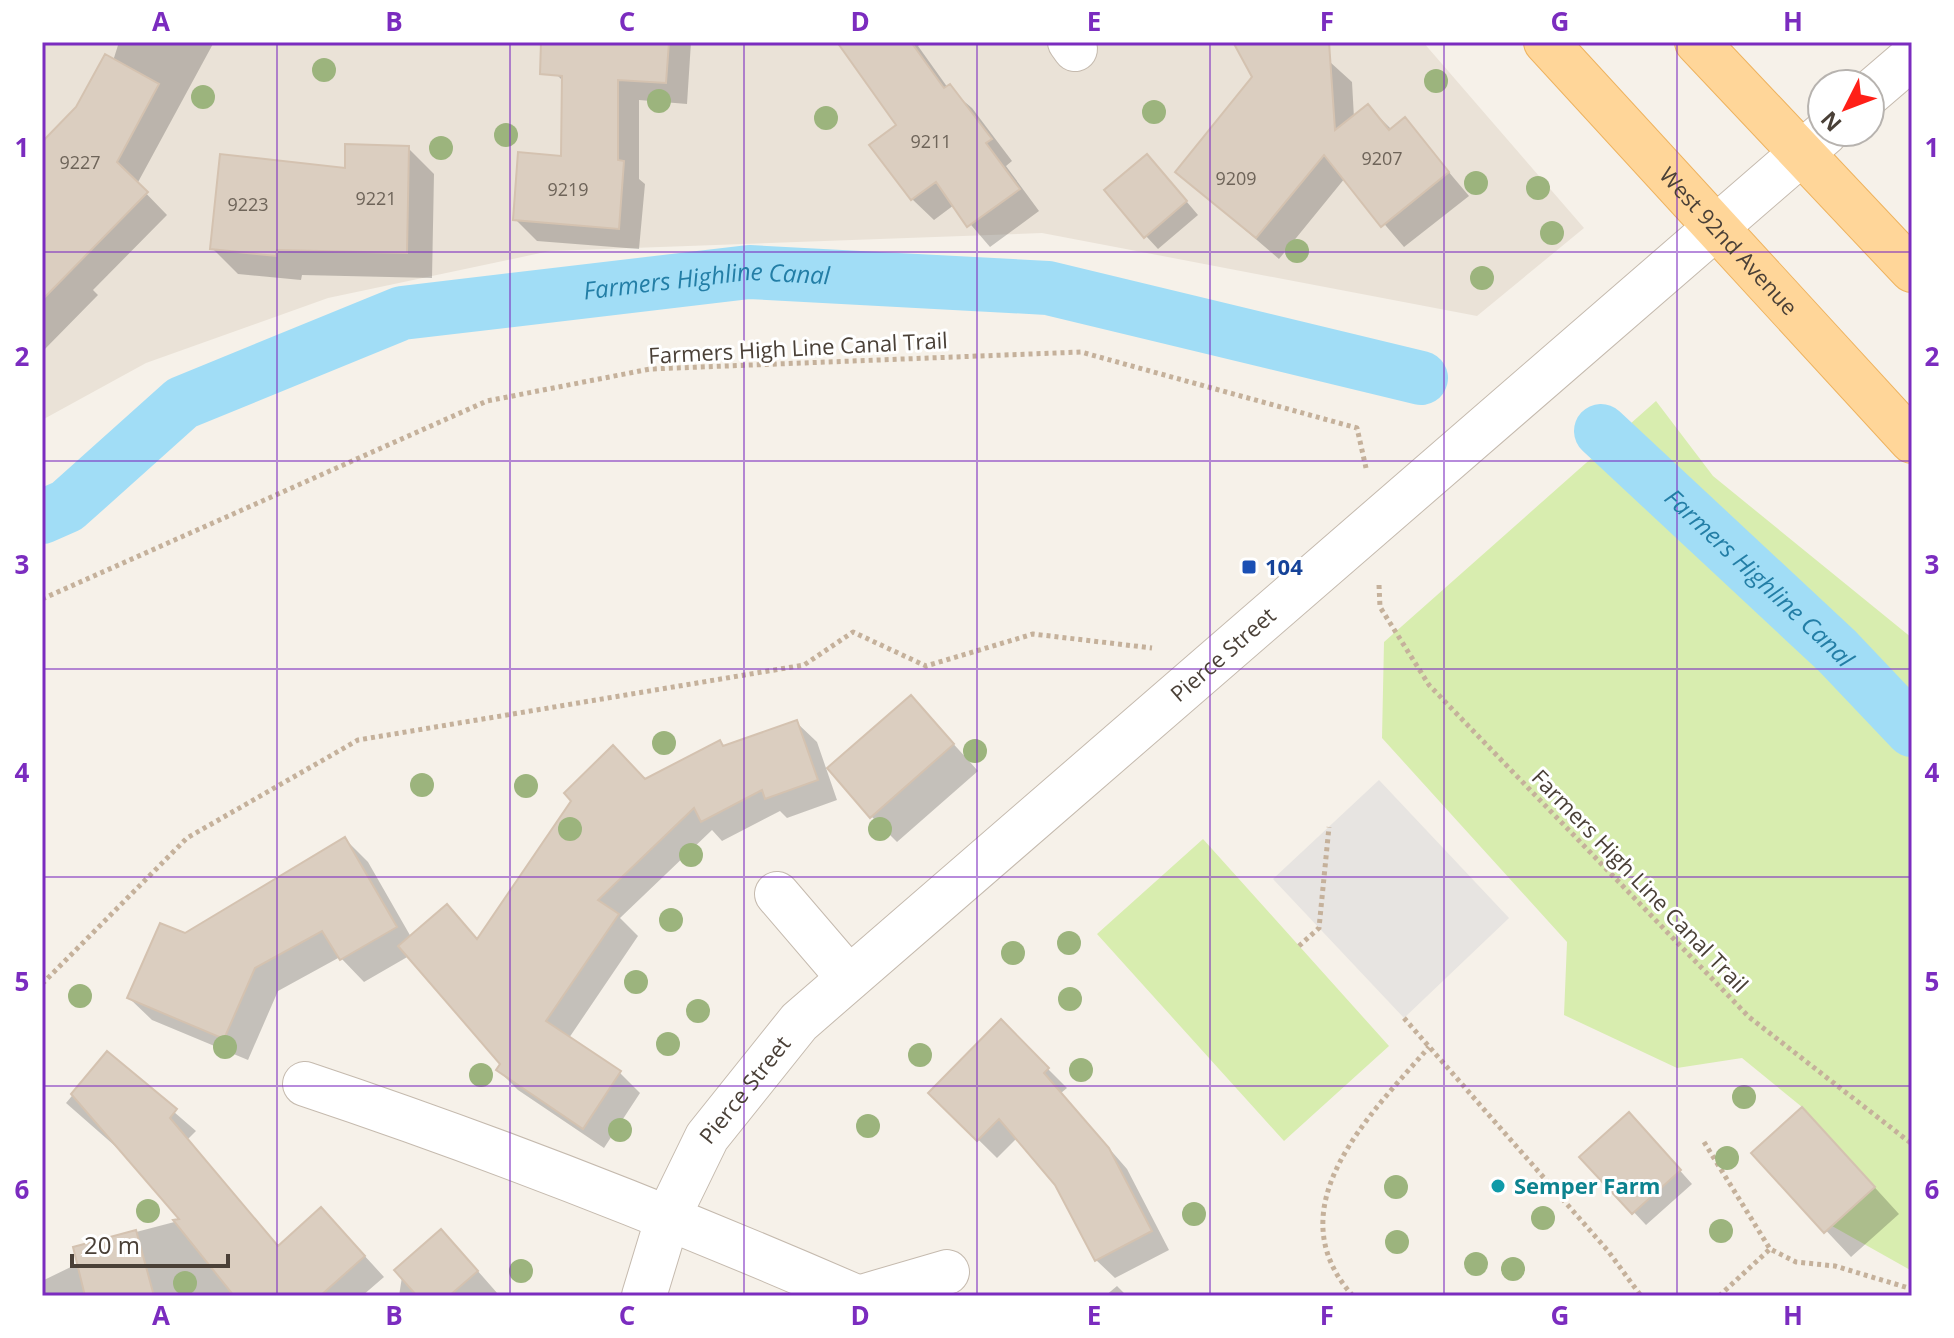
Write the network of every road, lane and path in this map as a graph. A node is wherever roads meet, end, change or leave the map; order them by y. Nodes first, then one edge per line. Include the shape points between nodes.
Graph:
1 (1546, 42) edge
2 (1697, 42) edge
3 (1912, 57) edge
4 (1886, 79) edge
5 (1806, 135) edge
6 (1807, 148) edge
7 (1819, 148) edge
8 (1716, 227) junction
9 (1912, 270) edge
10 (1912, 441) edge
11 (1367, 468) dead end
12 (42, 599) edge
13 (1380, 607) dead end
14 (1156, 649) dead end
15 (1329, 827) dead end
16 (777, 894) dead end
17 (1299, 946) dead end
18 (849, 978) junction
19 (42, 984) edge
20 (1404, 1018) dead end
21 (1429, 1047) junction
22 (305, 1084) dead end
23 (1704, 1142) dead end
24 (1912, 1144) edge
25 (668, 1217) junction
26 (1770, 1249) junction
27 (947, 1272) dead end
28 (1912, 1289) edge
29 (644, 1296) edge
30 (854, 1296) edge
31 (865, 1296) edge
32 (1353, 1296) edge
33 (1641, 1296) edge
34 (1719, 1296) edge

1 - 8 main road, West 92nd Avenue
2 - 5 main road
3 - 4 street
6 - 8 street, Pierce Street
7 - 9 main road
8 - 10 main road, West 92nd Avenue
8 - 18 street, Pierce Street
11 - 12 path, Farmers High Line Canal Trail via 1357,428 1081,352 650,369 487,401
13 - 24 path, Farmers High Line Canal Trail via 1429,685 1749,1017
14 - 19 path via 1033,634 926,666 853,632 804,665 358,740 187,838
15 - 17 path via 1319,928
16 - 18 street
18 - 25 street, Pierce Street via 799,1022 707,1137
20 - 21 path
21 - 32 path via 1359,1129 1330,1181 1326,1249
21 - 33 path via 1608,1251
22 - 25 street
23 - 26 path
25 - 29 street, Pierce Street
25 - 30 street
26 - 28 path via 1796,1262 1835,1266
26 - 34 path
27 - 31 street

